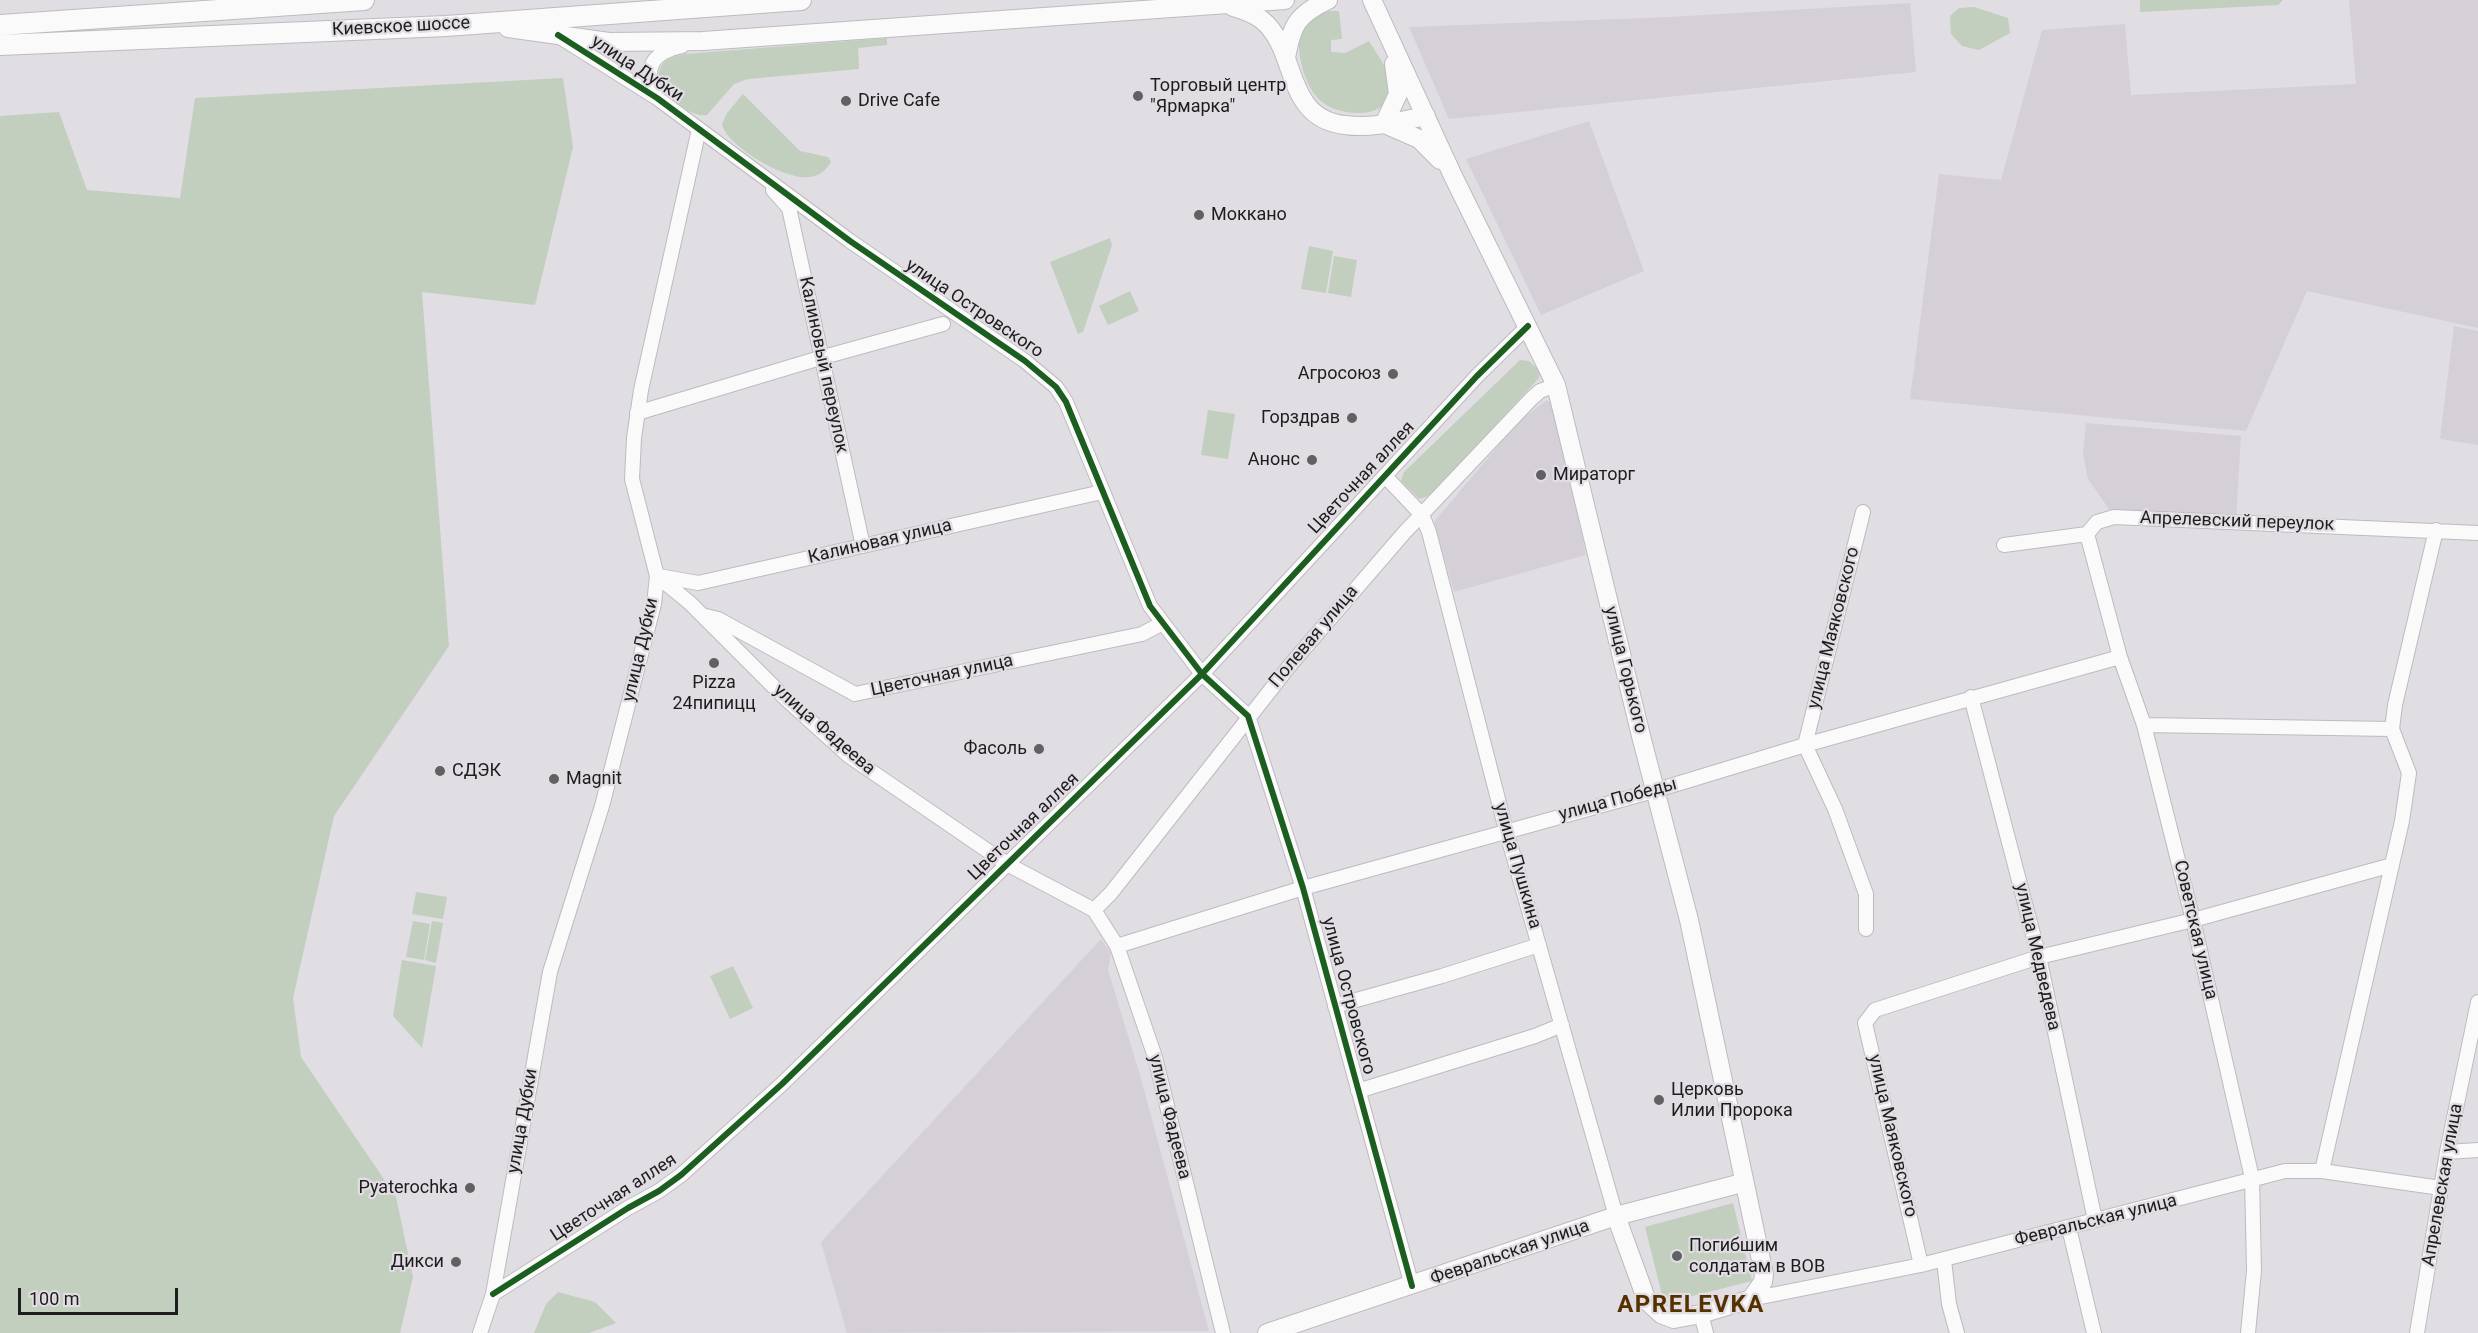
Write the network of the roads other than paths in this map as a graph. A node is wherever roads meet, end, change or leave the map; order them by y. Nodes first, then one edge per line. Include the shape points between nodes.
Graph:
1 (364, 0) edge
2 (801, 0) edge
3 (1285, 0) edge
4 (1328, 0) edge
5 (1372, 0) edge
6 (1228, 5) junction
7 (0, 24) edge
8 (1383, 24) junction
9 (446, 26) junction
10 (558, 35) junction
11 (703, 41) junction
12 (0, 45) edge
13 (1286, 58) junction
14 (657, 98) junction
15 (1426, 116) junction
16 (1384, 124) junction
17 (699, 129) junction
18 (1453, 176) junction
19 (773, 190) dead end
20 (943, 324) dead end
21 (1528, 326) junction
22 (820, 358) junction
23 (1556, 385) junction
24 (637, 413) junction
25 (1385, 476) junction
26 (1102, 492) junction
27 (1863, 512) dead end
28 (1422, 515) junction
29 (2436, 530) junction
30 (2478, 533) edge
31 (2087, 534) junction
32 (2004, 545) dead end
33 (863, 546) junction
34 (657, 576) junction
35 (701, 614) junction
36 (1161, 624) junction
37 (2120, 657) junction
38 (1202, 674) junction
39 (1971, 697) junction
40 (1248, 716) junction
41 (2144, 725) junction
42 (2392, 729) junction
43 (1805, 745) junction
44 (1657, 790) junction
45 (1506, 830) junction
46 (1007, 864) junction
47 (2392, 865) junction
48 (1303, 888) junction
49 (1094, 910) junction
50 (2193, 920) junction
51 (1866, 929) dead end
52 (1539, 945) junction
53 (1117, 946) junction
54 (2039, 957) junction
55 (2478, 1002) edge
56 (1335, 1006) junction
57 (1562, 1025) junction
58 (1358, 1091) junction
59 (2478, 1150) edge
60 (2447, 1152) junction
61 (2322, 1171) junction
62 (2252, 1178) junction
63 (1742, 1183) junction
64 (2441, 1188) junction
65 (1616, 1216) junction
66 (2095, 1220) junction
67 (2069, 1228) junction
68 (1944, 1260) junction
69 (1921, 1265) junction
70 (1412, 1286) junction
71 (493, 1294) junction
72 (1751, 1299) junction
73 (1701, 1314) junction
74 (480, 1333) edge
75 (1223, 1333) edge
76 (1267, 1333) edge
77 (1706, 1333) edge
78 (1957, 1333) edge
79 (2094, 1333) edge
80 (2248, 1333) edge
81 (2417, 1333) edge

1 - 7 highway, Киевское шоссе
2 - 9 highway, Киевское шоссе
3 - 6 main road
4 - 13 main road via 1297,21
5 - 8 main road
6 - 11 main road
6 - 13 main road via 1264,21
8 - 15 main road
8 - 16 main road via 1399,89
9 - 10 main road via 526,29
9 - 12 highway, Киевское шоссе
10 - 11 main road via 609,42
10 - 14 street, улица Дубки
11 - 14 street via 666,50 654,60 650,80
13 - 16 main road via 1298,92 1316,114 1346,126
14 - 17 street, улица Дубки
15 - 16 main road
15 - 18 main road
16 - 18 main road via 1426,144
17 - 24 street, улица Дубки
17 - 26 street, улица Островского via 1056,387 1066,402
18 - 21 main road, улица Горького
19 - 22 street, Калиновый переулок via 789,208
20 - 22 street
21 - 23 main road, улица Горького
21 - 25 street, Цветочная аллея
22 - 24 street
22 - 33 street, Калиновый переулок
23 - 28 street, Полевая улица via 1531,399
23 - 44 main road, улица Горького
24 - 34 street, улица Дубки via 632,479
25 - 28 street
25 - 38 street, Цветочная аллея
26 - 33 street, Калиновая улица
26 - 36 street, улица Островского via 1138,581
27 - 43 street, улица Маяковского
28 - 40 street, Полевая улица
28 - 45 street, улица Пушкина
29 - 30 street, Апрелевский переулок
29 - 31 street, Апрелевский переулок via 2114,517 2097,522
29 - 42 street via 2394,705
31 - 32 street, Апрелевский переулок
31 - 37 street, Советская улица
33 - 34 street, Калиновая улица via 698,583
34 - 35 street, улица Фадеева
34 - 71 street, улица Дубки via 654,604 604,797 550,972
35 - 36 street, Цветочная улица via 855,694 1142,634
35 - 46 street, улица Фадеева via 849,756
36 - 38 street, улица Островского
37 - 39 street, улица Победы
37 - 41 street, Советская улица
38 - 40 street, улица Островского
38 - 46 street, Цветочная аллея
39 - 43 street, улица Победы
39 - 54 street, улица Медведева
40 - 48 street, улица Островского
40 - 49 street, Полевая улица
41 - 42 street
41 - 50 street, Советская улица
42 - 47 street via 2409,773
43 - 44 street, улица Победы
43 - 51 street via 1835,809 1866,894
44 - 45 street, улица Победы
44 - 63 main road, улица Горького via 1692,930
45 - 48 street, улица Победы
45 - 52 street, улица Пушкина
46 - 49 street, улица Фадеева
46 - 71 street, Цветочная аллея via 790,1076 681,1175
47 - 50 street
47 - 61 street
48 - 53 street, улица Победы
48 - 56 street, улица Островского
49 - 53 street, улица Фадеева
50 - 54 street
50 - 62 street, Советская улица
52 - 56 street
52 - 57 street, улица Пушкина
53 - 75 street, улица Фадеева via 1155,1057
54 - 66 street, улица Медведева
54 - 69 street, улица Маяковского via 1875,1010 1865,1023
55 - 60 street, Апрелевская улица
56 - 58 street, улица Островского
57 - 58 street
57 - 65 street, улица Пушкина
58 - 70 street, улица Островского
59 - 60 street
60 - 64 street, Апрелевская улица
61 - 62 street, Февральская улица via 2285,1171
61 - 64 street, Февральская улица
62 - 66 street, Февральская улица
62 - 80 street, Советская улица via 2254,1271
63 - 65 main road, Февральская улица
63 - 72 main road, улица Горького via 1764,1274
64 - 81 street, Апрелевская улица
65 - 70 main road, Февральская улица
65 - 73 main road via 1647,1301 1661,1314 1674,1319
66 - 67 street, Февральская улица
67 - 68 street, Февральская улица
67 - 79 street
68 - 69 street, Февральская улица
68 - 78 street via 1948,1304
69 - 72 street, Февральская улица
70 - 76 main road, Февральская улица
71 - 74 street, улица Дубки
72 - 73 main road
73 - 77 street

